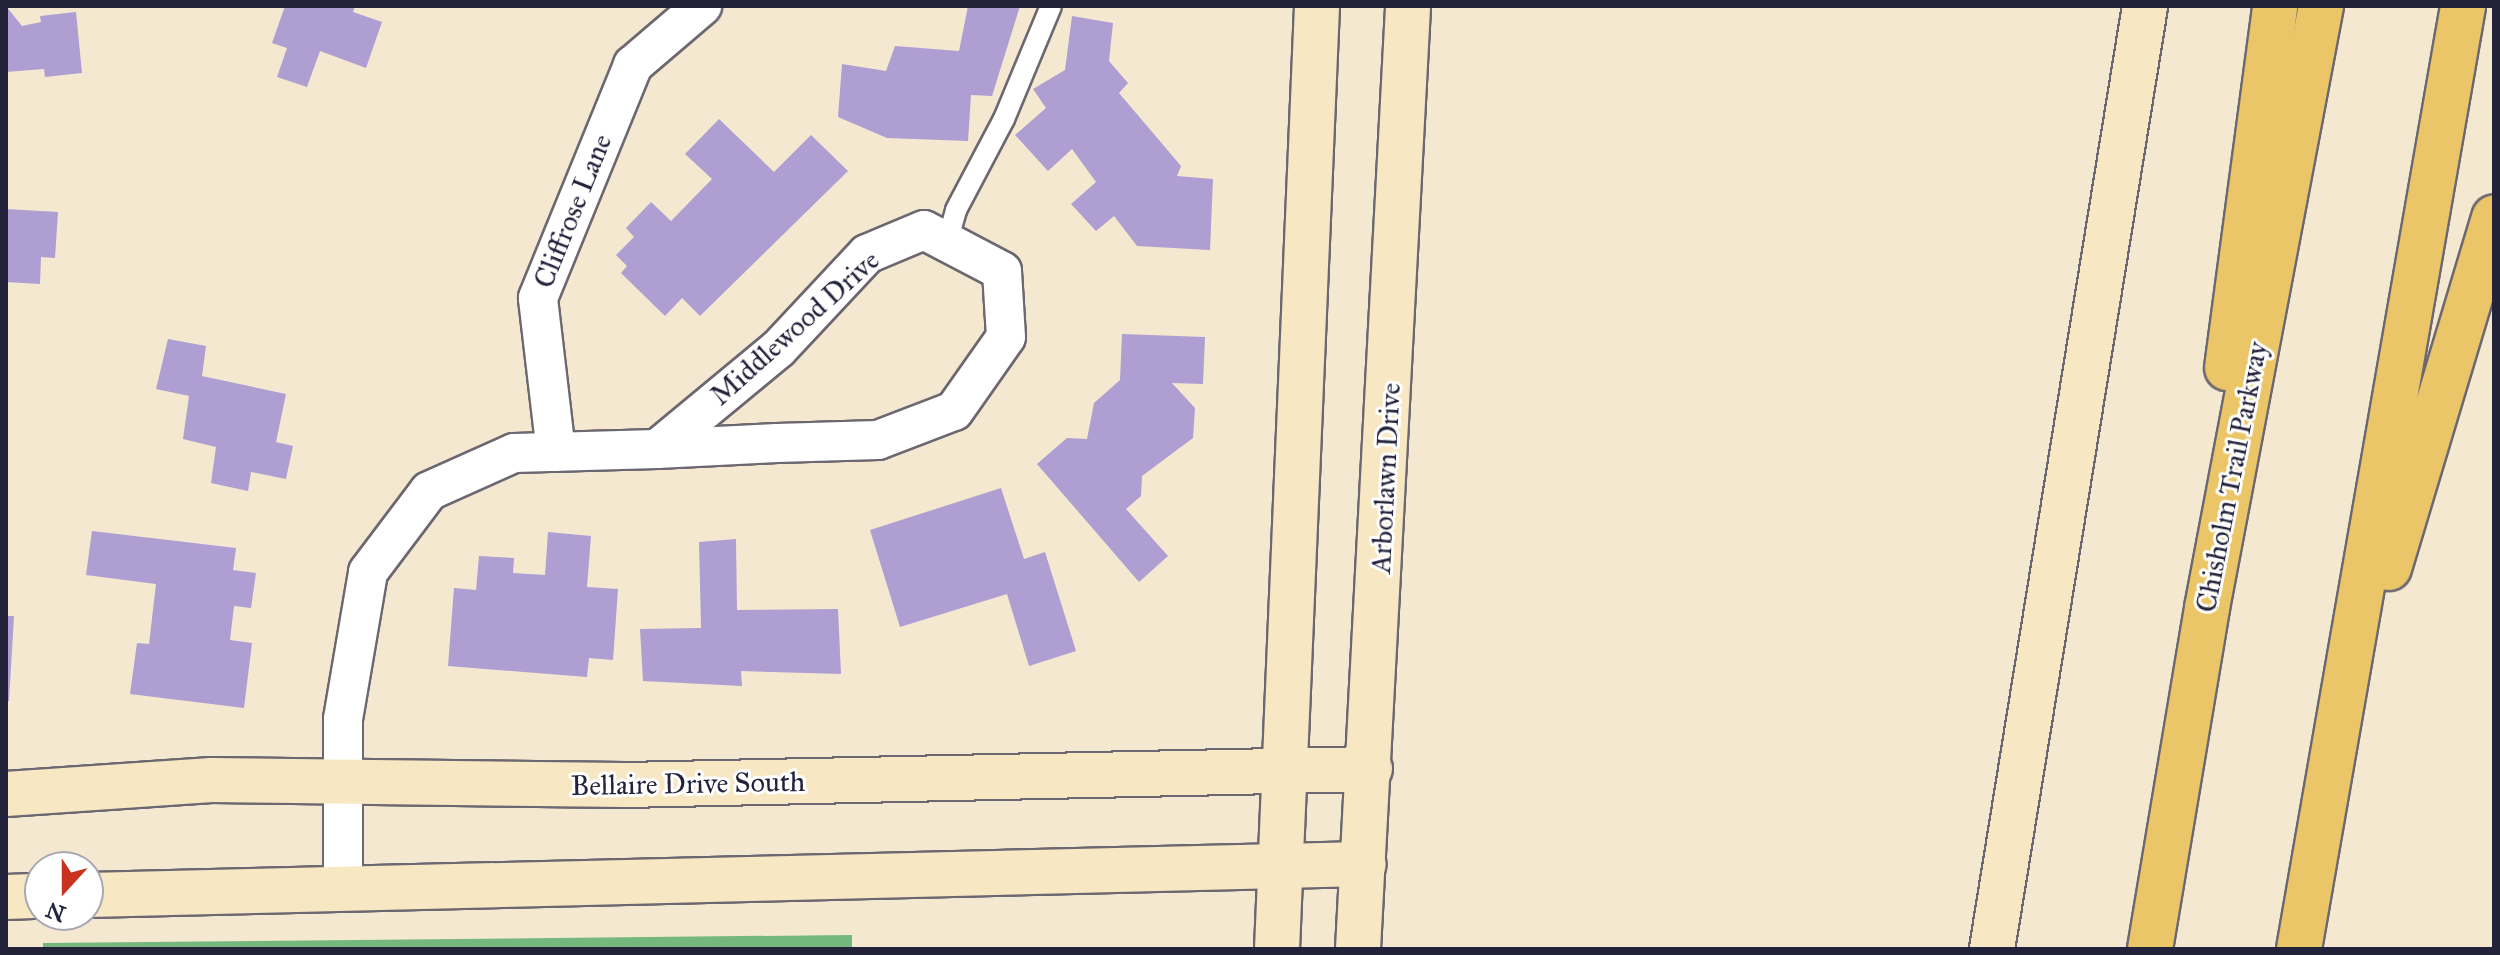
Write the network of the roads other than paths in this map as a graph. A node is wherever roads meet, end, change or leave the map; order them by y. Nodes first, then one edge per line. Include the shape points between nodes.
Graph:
1 (702, 6) edge
2 (1051, 6) edge
3 (1317, 6) edge
4 (1408, 6) edge
5 (2145, 6) edge
6 (2275, 6) edge
7 (2321, 6) edge
8 (2463, 6) edge
9 (2494, 217) edge
10 (947, 242) junction
11 (657, 449) junction
12 (556, 452) junction
13 (2207, 608) junction
14 (2331, 766) junction
15 (1285, 769) junction
16 (1370, 769) junction
17 (341, 778) junction
18 (6, 794) edge
19 (1282, 863) junction
20 (1364, 864) junction
21 (343, 889) junction
22 (104, 895) edge
23 (1277, 949) edge
24 (1358, 949) edge
25 (1992, 949) edge
26 (2150, 949) edge
27 (2299, 949) edge

1 - 12 street, Cliffrose Lane via 633,65 538,298
2 - 10 lane via 1004,119 956,210
3 - 15 main road
4 - 16 main road, Arborlawn Drive
5 - 25 main road
6 - 13 highway via 2234,288
7 - 13 highway, Chisholm Trail Parkway
8 - 14 highway
9 - 14 highway
10 - 11 street, Middlewood Drive via 924,230 867,254 778,349
10 - 11 street, Middlewood Drive via 1002,271 1006,337 954,411 878,440
11 - 12 street, Middlewood Drive
12 - 17 street, Middlewood Drive via 514,453 429,491 368,572 343,719
13 - 26 highway, Chisholm Trail Parkway
14 - 27 highway
15 - 16 main road, Bellaire Drive South
15 - 17 main road, Bellaire Drive South via 625,785
15 - 19 main road
16 - 20 main road, Arborlawn Drive
17 - 18 main road, Bellaire Drive South via 212,780
17 - 21 street, Middlewood Drive
19 - 20 main road
19 - 21 main road
19 - 23 main road
20 - 24 main road, Arborlawn Drive
21 - 22 main road

